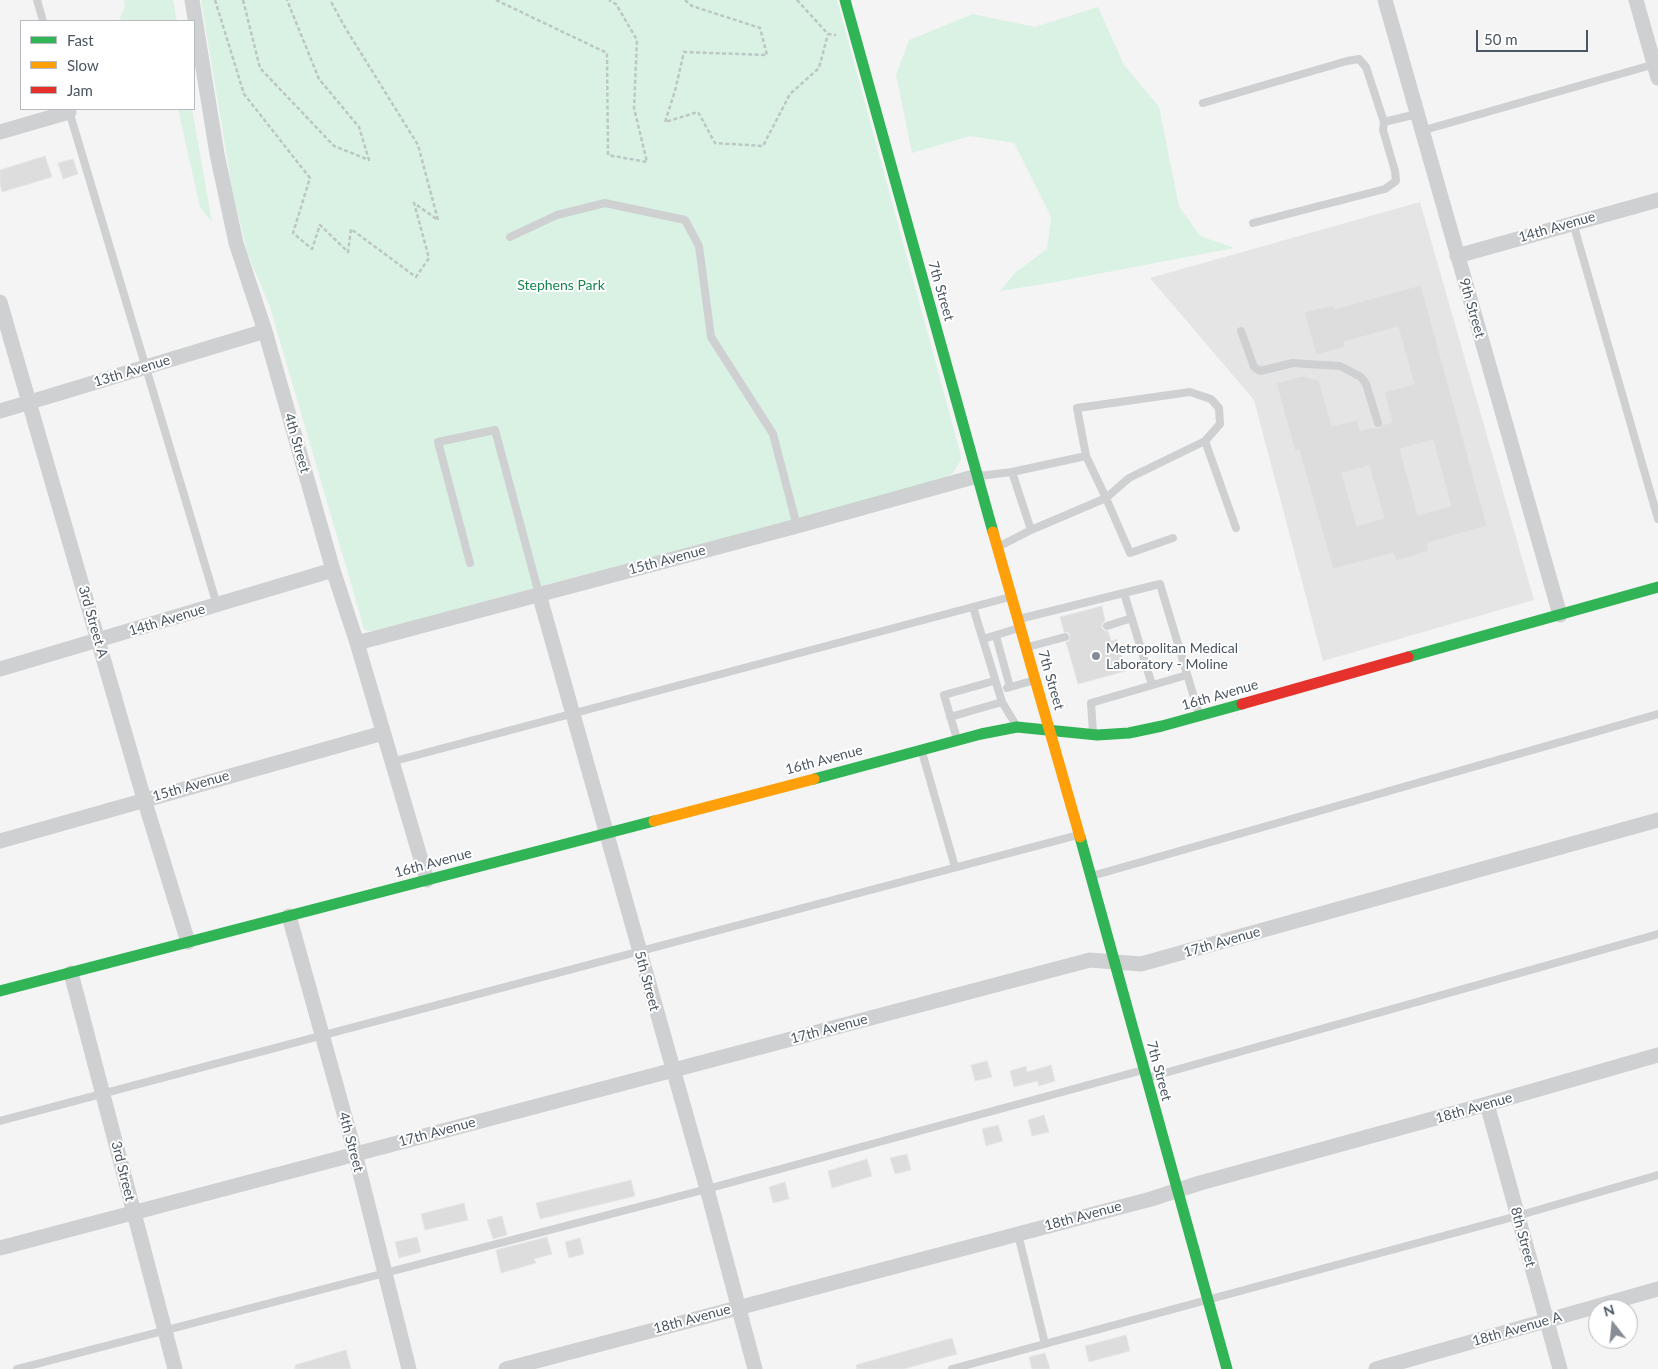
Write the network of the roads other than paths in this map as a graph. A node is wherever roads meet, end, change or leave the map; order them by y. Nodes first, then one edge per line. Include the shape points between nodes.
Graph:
1 (36, 0) edge
2 (192, 0) edge
3 (845, 0) edge
4 (1636, 0) edge
5 (1389, 1) edge
6 (43, 20) edge
7 (1657, 69) edge
8 (1203, 103) dead end
9 (69, 110) edge
10 (1417, 114) junction
11 (1384, 122) junction
12 (1421, 131) junction
13 (0, 132) edge
14 (1658, 200) edge
15 (1253, 223) dead end
16 (1572, 223) junction
17 (510, 237) dead end
18 (1456, 256) junction
19 (0, 302) edge
20 (265, 331) junction
21 (1241, 331) dead end
22 (146, 366) junction
23 (30, 401) junction
24 (0, 411) edge
25 (1378, 423) dead end
26 (1205, 441) junction
27 (1086, 456) junction
28 (1012, 472) junction
29 (977, 476) junction
30 (1106, 498) junction
31 (1658, 519) edge
32 (797, 526) junction
33 (1236, 528) dead end
34 (1031, 530) junction
35 (1173, 538) dead end
36 (998, 548) junction
37 (470, 563) dead end
38 (334, 570) junction
39 (1658, 587) edge
40 (1124, 593) junction
41 (539, 594) junction
42 (1012, 597) junction
43 (217, 606) junction
44 (973, 607) junction
45 (1560, 615) junction
46 (1132, 618) junction
47 (1019, 624) junction
48 (1107, 626) dead end
49 (996, 636) junction
50 (1065, 637) dead end
51 (983, 639) junction
52 (98, 641) junction
53 (357, 643) junction
54 (1026, 648) junction
55 (0, 669) edge
56 (1187, 676) junction
57 (1035, 680) junction
58 (994, 681) junction
59 (1152, 685) junction
60 (1010, 687) junction
61 (998, 690) junction
62 (1002, 702) junction
63 (573, 713) junction
64 (1658, 714) edge
65 (1199, 716) junction
66 (950, 717) junction
67 (1017, 727) junction
68 (1050, 729) junction
69 (383, 733) junction
70 (1093, 734) junction
71 (957, 740) junction
72 (922, 750) junction
73 (391, 762) junction
74 (144, 799) junction
75 (1658, 820) edge
76 (606, 834) junction
77 (1079, 834) junction
78 (0, 841) edge
79 (955, 867) junction
80 (1090, 876) junction
81 (427, 880) junction
82 (289, 916) junction
83 (1658, 934) edge
84 (188, 942) junction
85 (639, 951) junction
86 (1114, 962) junction
87 (71, 973) junction
88 (0, 991) edge
89 (323, 1035) junction
90 (1658, 1055) edge
91 (672, 1071) junction
92 (1144, 1074) junction
93 (103, 1093) junction
94 (1487, 1104) junction
95 (0, 1121) edge
96 (354, 1153) junction
97 (1658, 1175) edge
98 (706, 1189) junction
99 (1176, 1191) junction
100 (133, 1213) junction
101 (1517, 1216) junction
102 (1018, 1234) junction
103 (0, 1248) edge
104 (384, 1272) junction
105 (1658, 1289) edge
106 (1207, 1301) junction
107 (738, 1307) junction
108 (1546, 1320) junction
109 (165, 1331) junction
110 (1045, 1344) junction
111 (525, 1366) edge
112 (17, 1369) edge
113 (175, 1369) edge
114 (409, 1369) edge
115 (506, 1369) edge
116 (755, 1369) edge
117 (952, 1369) edge
118 (1226, 1369) edge
119 (1376, 1369) edge
120 (1560, 1369) edge

1 - 6 lane
2 - 20 street, 4th Street via 224,190 236,243
3 - 29 street, 7th Street
4 - 7 street
5 - 10 street, 9th Street
7 - 12 lane
8 - 11 lane via 1359,59 1366,67
9 - 13 street
9 - 22 lane
10 - 11 lane
10 - 12 street, 9th Street
11 - 15 lane via 1383,130 1396,181 1385,189
12 - 18 street, 9th Street
14 - 16 street, 14th Avenue
16 - 18 street, 14th Avenue
16 - 31 lane
17 - 32 lane via 557,215 605,203 685,220 699,246 711,337 772,434
18 - 45 street, 9th Street
19 - 23 street, 3rd Street A
20 - 22 street, 13th Avenue
20 - 38 street, 4th Street
21 - 25 lane via 1254,366 1260,371 1292,364 1340,366 1361,377
22 - 23 street, 13th Avenue
22 - 43 lane
23 - 24 street, 13th Avenue
23 - 52 street, 3rd Street A
26 - 27 lane via 1220,424 1219,408 1211,399 1190,392 1077,408
26 - 30 lane via 1129,478
26 - 33 lane
27 - 28 lane
27 - 30 lane
28 - 29 lane
28 - 34 lane
29 - 32 street, 15th Avenue
29 - 36 street, 7th Street
30 - 34 lane
30 - 35 lane via 1130,553
32 - 41 street, 15th Avenue
34 - 36 lane
36 - 42 street, 7th Street
37 - 41 lane via 438,442 495,430
38 - 43 street, 14th Avenue
38 - 53 street, 4th Street
39 - 45 street, 16th Avenue
40 - 46 lane
40 - 47 lane
40 - 56 lane via 1160,584
41 - 53 street, 15th Avenue
41 - 63 street, 5th Street
42 - 44 lane
42 - 47 street, 7th Street
43 - 52 street, 14th Avenue
44 - 51 lane
44 - 63 lane
45 - 65 street, 16th Avenue
46 - 48 lane
46 - 59 lane
47 - 49 lane
47 - 54 street, 7th Street
49 - 51 lane
49 - 60 lane
50 - 54 lane
51 - 58 lane
52 - 55 street, 14th Avenue
52 - 74 street, 3rd Street A
53 - 69 street, 4th Street
54 - 57 street, 7th Street
56 - 59 lane
56 - 65 lane
57 - 60 lane
57 - 68 street, 7th Street
58 - 61 lane
58 - 66 lane via 944,695
59 - 70 lane via 1091,702
60 - 61 lane
61 - 62 lane
62 - 66 lane
62 - 67 lane
63 - 73 lane
63 - 76 street, 5th Street
64 - 80 lane
65 - 70 street, 16th Avenue via 1129,733
66 - 71 lane
67 - 68 street, 16th Avenue
67 - 71 street, 16th Avenue
68 - 70 street, 16th Avenue
68 - 77 street, 7th Street
69 - 73 street, 4th Street
69 - 74 street, 15th Avenue
71 - 72 street, 16th Avenue
72 - 76 street, 16th Avenue
72 - 79 lane
73 - 81 street, 4th Street
74 - 78 street, 15th Avenue
74 - 84 street, 3rd Street A
75 - 86 street, 17th Avenue via 1141,964
76 - 81 street, 16th Avenue
76 - 85 street, 5th Street
77 - 79 lane
77 - 80 street, 7th Street
79 - 85 lane
80 - 86 street, 7th Street
81 - 82 street, 16th Avenue
82 - 84 street, 16th Avenue
82 - 89 street, 4th Street
83 - 92 lane
84 - 87 street, 16th Avenue
85 - 89 lane
85 - 91 street, 5th Street
86 - 91 street, 17th Avenue via 1090,960
86 - 92 street, 7th Street
87 - 88 street, 16th Avenue
87 - 93 street, 3rd Street
89 - 93 lane
89 - 96 street, 4th Street
90 - 94 street, 18th Avenue
91 - 96 street, 17th Avenue
91 - 98 street, 5th Street
92 - 98 lane
92 - 99 street, 7th Street
93 - 95 lane
93 - 100 street, 3rd Street
94 - 99 street, 18th Avenue
94 - 101 street, 8th Street
96 - 100 street, 17th Avenue
96 - 104 street, 4th Street
97 - 101 lane
98 - 104 lane
98 - 107 street, 5th Street
99 - 102 street, 18th Avenue
99 - 106 street, 7th Street
100 - 103 street, 17th Avenue
100 - 109 street, 3rd Street
101 - 106 lane
101 - 108 street, 8th Street
102 - 107 street, 18th Avenue
102 - 110 lane
104 - 109 lane
104 - 114 street, 4th Street
105 - 108 street, 18th Avenue A
106 - 110 lane
106 - 118 street, 7th Street
107 - 111 street, 18th Avenue
107 - 116 street, 5th Street
108 - 119 street, 18th Avenue A
108 - 120 street, 8th Street
109 - 112 lane
109 - 113 street, 3rd Street
110 - 117 lane
111 - 115 street, 18th Avenue

